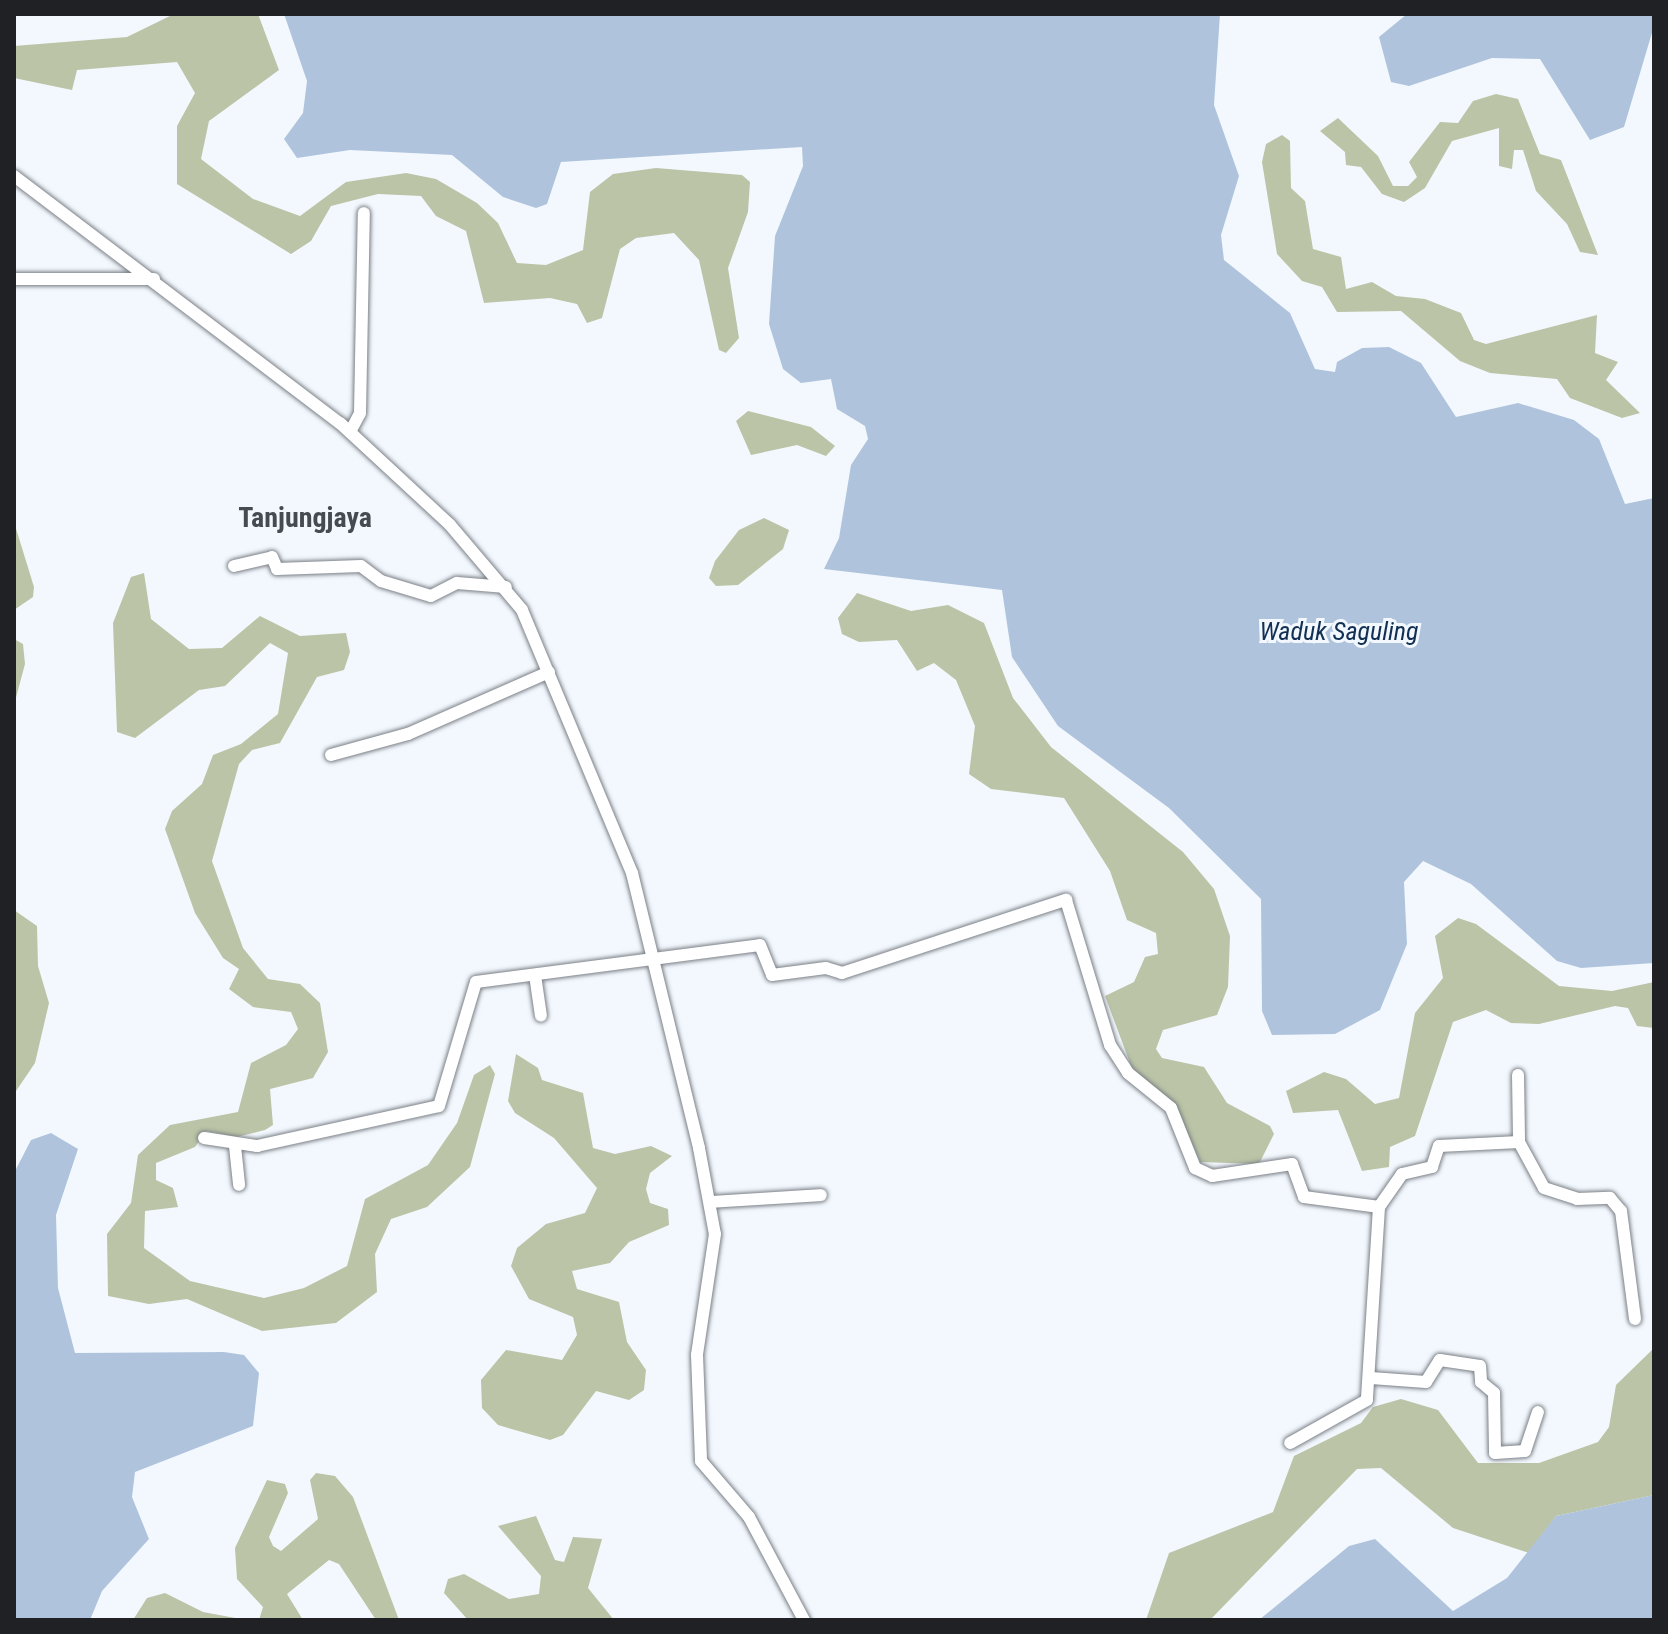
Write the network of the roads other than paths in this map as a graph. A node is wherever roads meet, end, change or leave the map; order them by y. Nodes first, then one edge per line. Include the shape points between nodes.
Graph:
1 (14, 176) edge
2 (364, 213) dead end
3 (14, 279) edge
4 (154, 279) junction
5 (350, 432) junction
6 (234, 566) dead end
7 (506, 587) junction
8 (549, 672) junction
9 (331, 755) dead end
10 (654, 956) junction
11 (535, 975) junction
12 (541, 1016) dead end
13 (1518, 1075) dead end
14 (204, 1138) dead end
15 (1519, 1142) junction
16 (235, 1146) junction
17 (239, 1185) dead end
18 (821, 1195) dead end
19 (710, 1202) junction
20 (1379, 1207) junction
21 (1635, 1319) dead end
22 (1371, 1378) junction
23 (1538, 1412) dead end
24 (1290, 1443) dead end
25 (804, 1620) edge

1 - 4 street
2 - 5 street via 360,413
3 - 4 street
4 - 5 street
5 - 7 street
6 - 7 street via 272,557 277,569 361,566 381,581 431,596 457,583
7 - 8 street
8 - 9 street via 408,734
8 - 10 street via 632,873
10 - 11 street
10 - 19 street
10 - 20 street via 760,945 772,975 851,972 1066,900 1110,1045 1128,1073 1171,1108 1195,1168 1212,1176 1292,1164 1304,1197
11 - 12 street
11 - 16 street via 476,982 439,1106
13 - 15 street
14 - 16 street
15 - 20 street via 1439,1146 1432,1167 1402,1174
15 - 21 street via 1544,1188 1577,1199 1610,1198 1621,1211
16 - 17 street
18 - 19 street
19 - 25 street via 715,1234 697,1355 701,1461 749,1517
20 - 22 street
22 - 23 street via 1426,1382 1440,1360 1480,1366 1481,1382 1494,1393 1495,1453 1525,1451
22 - 24 street via 1364,1404

